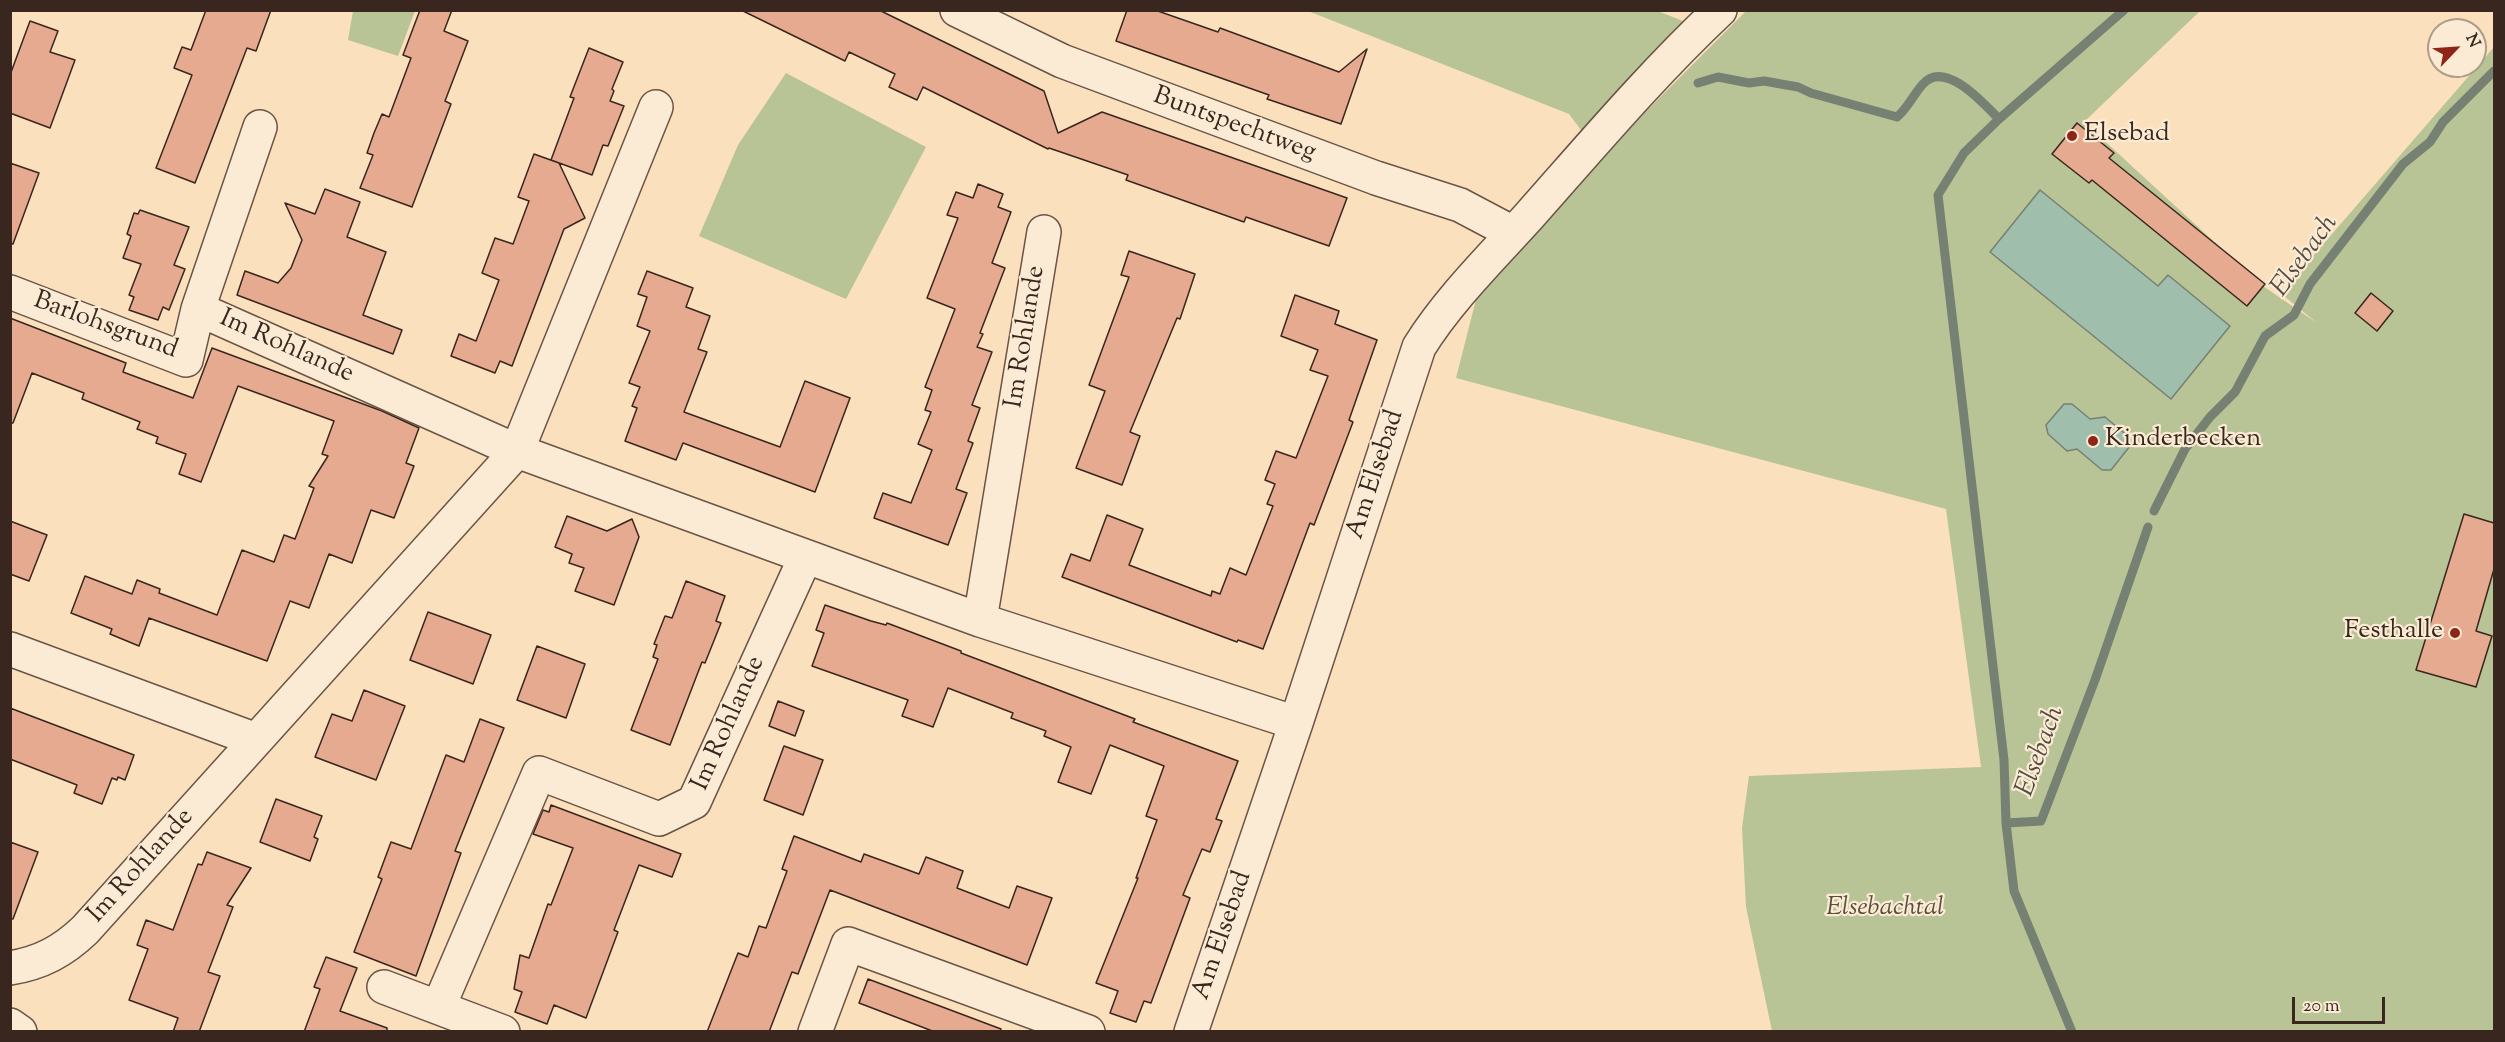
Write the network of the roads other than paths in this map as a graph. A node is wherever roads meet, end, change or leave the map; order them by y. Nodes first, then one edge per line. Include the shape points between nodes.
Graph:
1 (957, 10) edge
2 (1720, 10) edge
3 (656, 107) dead end
4 (260, 127) dead end
5 (1044, 232) dead end
6 (1513, 233) junction
7 (10, 292) edge
8 (198, 309) junction
9 (517, 450) junction
10 (805, 558) junction
11 (980, 620) junction
12 (10, 650) edge
13 (1296, 723) junction
14 (256, 740) junction
15 (10, 968) edge
16 (384, 987) dead end
17 (439, 1006) junction
18 (10, 1025) edge
19 (20, 1032) edge
20 (503, 1032) edge
21 (814, 1032) edge
22 (1088, 1032) edge
23 (1191, 1032) edge

1 - 6 street, Buntspechtweg via 1062,61 1376,178 1460,205
2 - 6 street, Am Elsebad
3 - 9 street, Im Rohlande
4 - 8 street, Im Rohlande
5 - 11 street, Im Rohlande
6 - 13 street, Am Elsebad via 1443,313 1419,347
7 - 8 street, Barlohsgrund via 186,360
8 - 9 street, Im Rohlande
9 - 10 street, Im Rohlande
9 - 14 street, Im Rohlande
10 - 11 street, Im Rohlande
10 - 17 street, Im Rohlande via 694,802 659,819 540,773
11 - 13 street, Im Rohlande
12 - 14 street
13 - 23 street, Am Elsebad
14 - 15 street, Im Rohlande via 70,945 44,960
16 - 17 street
17 - 20 street
18 - 19 street
21 - 22 street via 848,944

